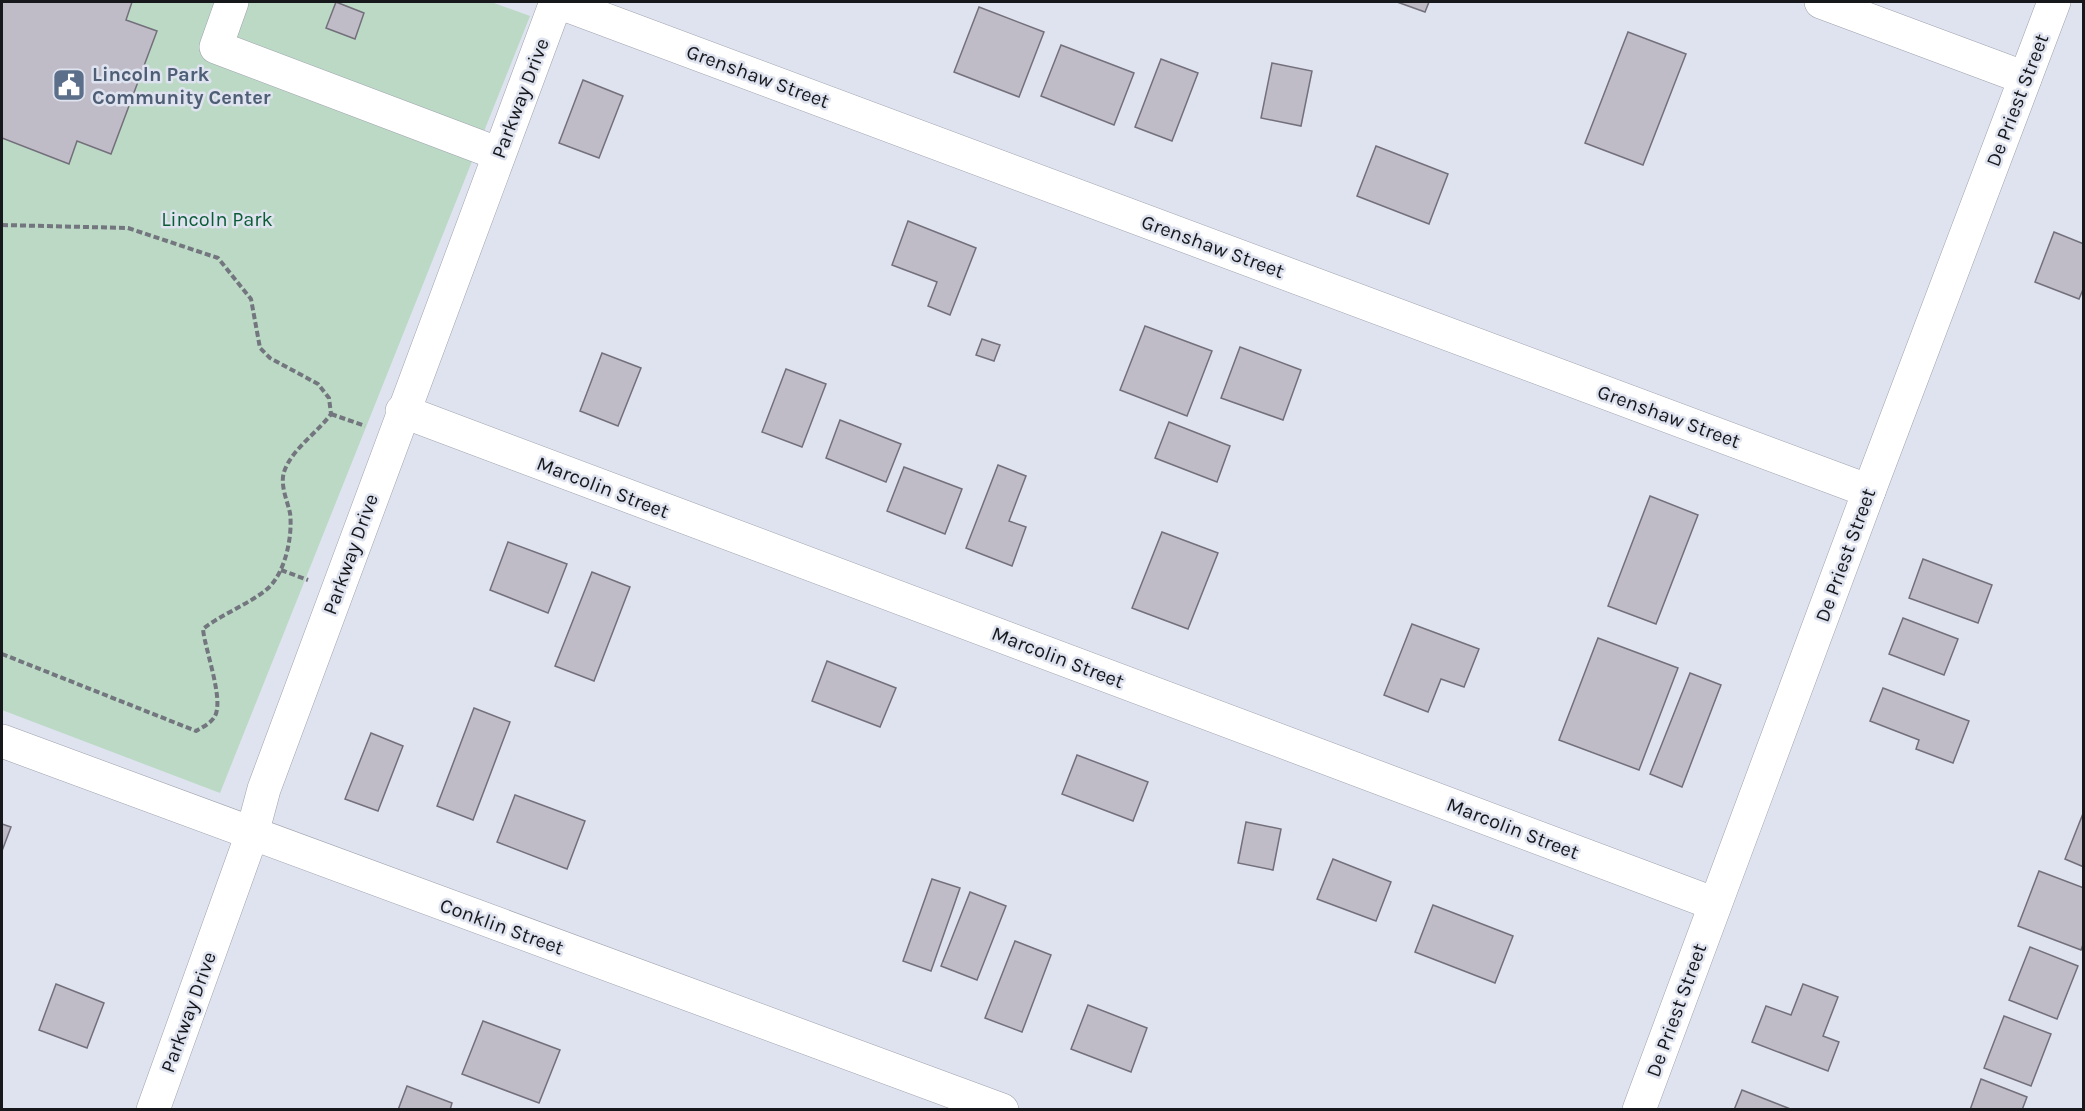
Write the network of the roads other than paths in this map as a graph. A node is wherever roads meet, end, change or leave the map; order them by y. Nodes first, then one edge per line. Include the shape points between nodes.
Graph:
1 (232, 2) edge
2 (557, 2) edge
3 (1821, 2) edge
4 (2054, 2) edge
5 (2025, 78) junction
6 (499, 154) junction
7 (402, 411) junction
8 (1869, 490) junction
9 (2, 741) edge
10 (252, 834) junction
11 (1715, 904) junction
12 (153, 1110) edge
13 (1002, 1110) edge
14 (1639, 1110) edge

1 - 6 street via 216,47
2 - 6 street, Parkway Drive
2 - 8 street, Grenshaw Street
3 - 5 street
4 - 5 street, De Priest Street
5 - 8 street, De Priest Street
6 - 7 street, Parkway Drive
7 - 10 street, Parkway Drive via 264,789
7 - 11 street, Marcolin Street
8 - 11 street, De Priest Street
9 - 10 street, Conklin Street
10 - 12 street, Parkway Drive
10 - 13 street, Conklin Street
11 - 14 street, De Priest Street

